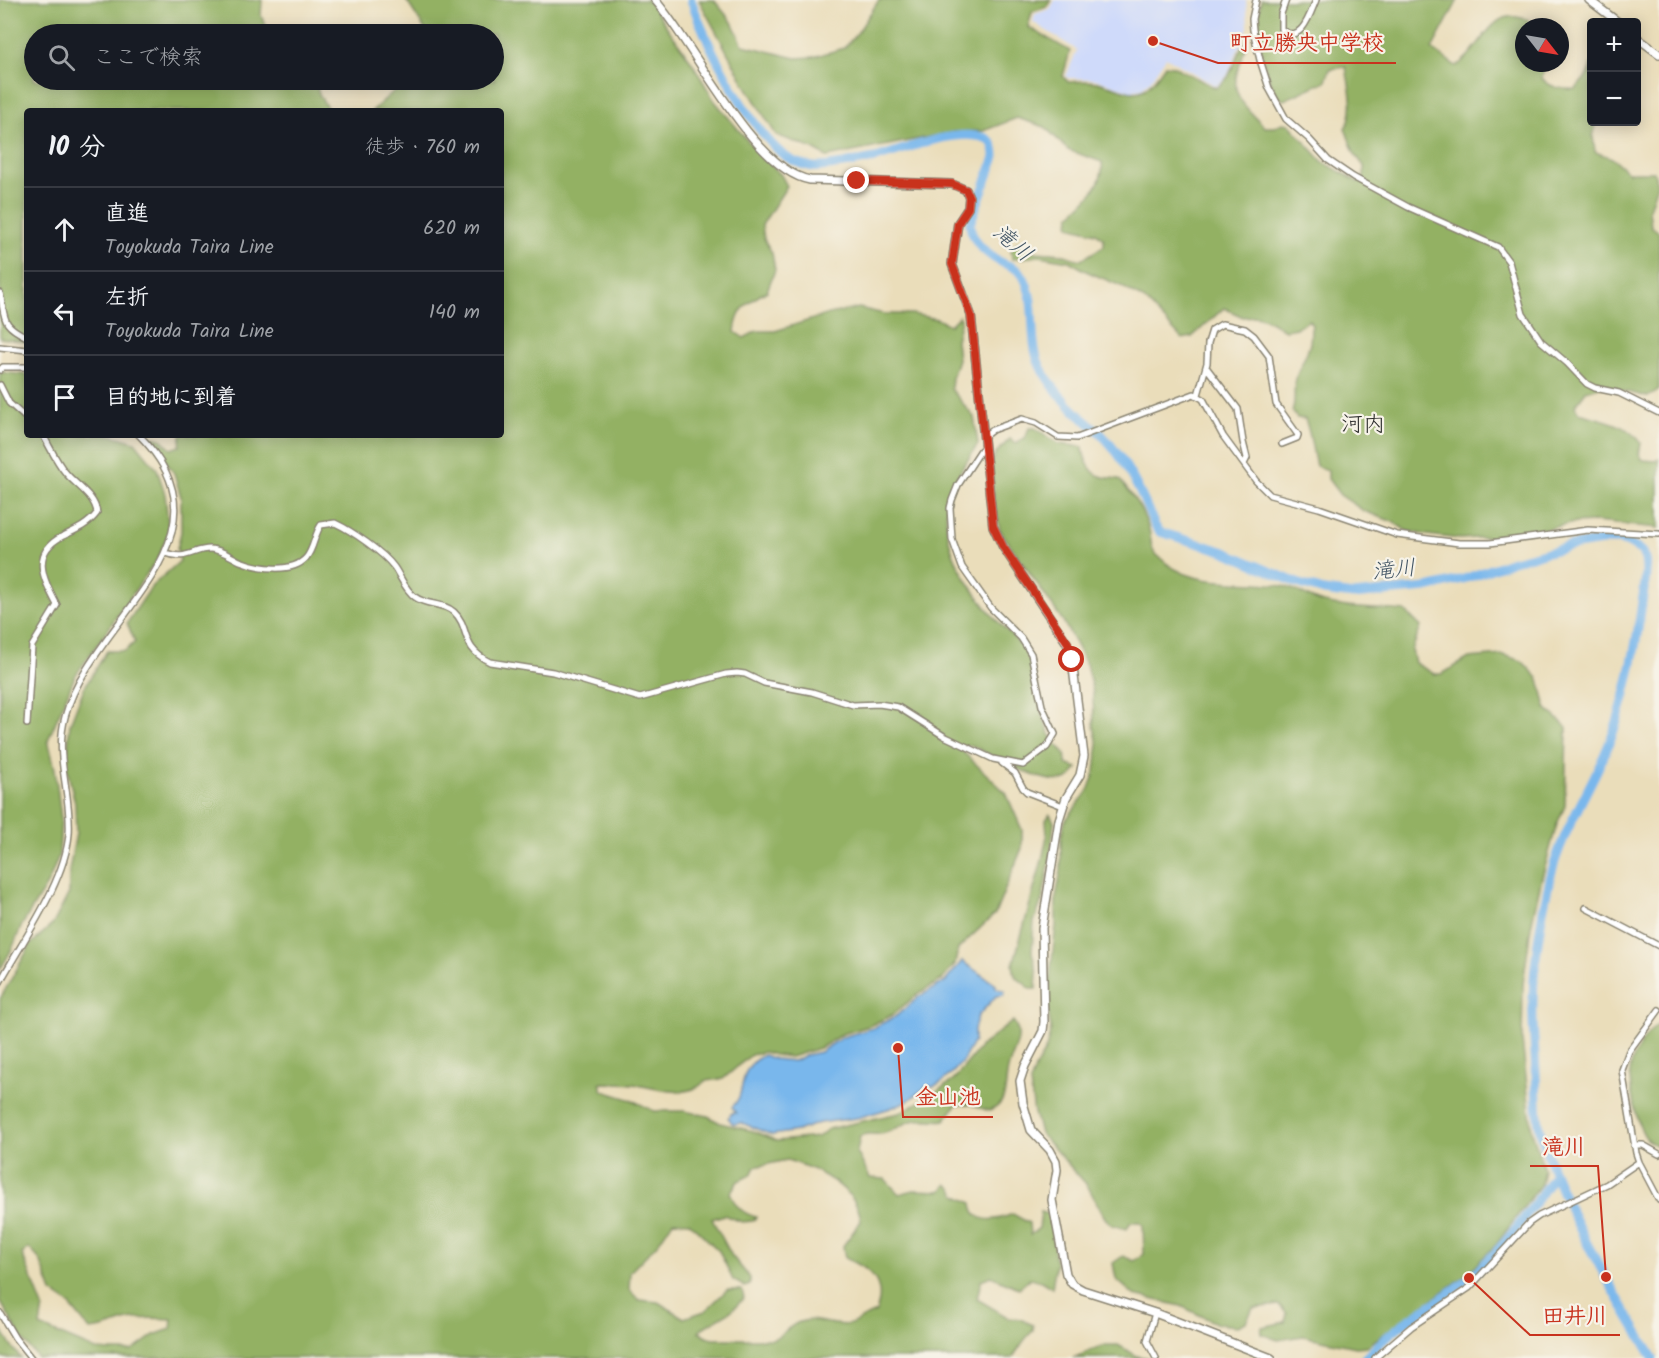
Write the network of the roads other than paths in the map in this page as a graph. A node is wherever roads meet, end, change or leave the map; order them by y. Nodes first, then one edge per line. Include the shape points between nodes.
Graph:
1 (655, 0) edge
2 (1256, 0) edge
3 (1286, 0) edge
4 (1316, 0) edge
5 (1589, 0) edge
6 (1613, 18) edge
7 (1641, 41) edge
8 (1659, 54) edge
9 (0, 293) edge
10 (24, 336) edge
11 (0, 347) edge
12 (24, 350) edge
13 (24, 367) edge
14 (1206, 367) junction
15 (0, 370) edge
16 (0, 385) edge
17 (1198, 395) junction
18 (1659, 413) edge
19 (24, 416) edge
20 (983, 437) junction
21 (45, 438) edge
22 (141, 438) edge
23 (1282, 444) dead end
24 (985, 448) junction
25 (1244, 464) junction
26 (1659, 534) edge
27 (166, 554) junction
28 (27, 724) dead end
29 (1001, 762) junction
30 (1063, 806) junction
31 (1586, 908) dead end
32 (1659, 946) edge
33 (0, 982) edge
34 (1659, 1010) edge
35 (1634, 1145) junction
36 (1659, 1154) edge
37 (1639, 1162) junction
38 (1659, 1200) edge
39 (0, 1313) edge
40 (1155, 1313) junction
41 (31, 1358) edge
42 (1156, 1358) edge
43 (1271, 1358) edge
44 (1375, 1358) edge

1 - 20 main road via 743,127 789,173 810,180 952,184 966,190 969,203 958,223 952,264 971,315
2 - 18 street via 1253,30 1260,60 1269,88 1286,119 1328,160 1353,177 1408,207 1498,247 1509,262 1523,314 1541,341 1587,384 1619,393
3 - 4 street via 1281,29 1291,35 1303,29
5 - 6 main road
7 - 8 main road
9 - 10 street via 7,324
11 - 12 street
13 - 15 street
14 - 17 street
14 - 23 street via 1209,337 1217,326 1227,324 1254,336 1269,357 1276,404 1298,435
14 - 25 street via 1238,409 1247,458
16 - 19 street via 9,403
17 - 20 street via 1189,395 1077,438 1063,439 1022,419
17 - 25 street
20 - 24 main road
21 - 28 street via 64,471 91,498 97,513 82,527 59,538 44,556 42,575 57,605 32,646
22 - 27 street via 164,466 173,490 175,519
24 - 29 street via 952,500 952,539 962,567 1031,654 1042,706 1055,734 1047,747 1023,765
24 - 30 main road via 996,534 1071,652 1084,756 1080,775
25 - 26 street via 1264,491 1274,497 1397,535 1490,543 1588,530
27 - 29 street via 186,556 209,549 251,565 295,566 308,556 321,525 335,523 386,558 417,599 455,612 470,647 490,663 553,672 640,698 726,674 745,674 764,683 853,705 898,707 944,736
27 - 33 street via 82,676 65,716 60,750 68,813 66,853 51,891
29 - 30 street via 1015,773 1027,792
30 - 40 main road via 1042,928 1043,1031 1020,1081 1023,1103 1031,1130 1056,1161 1052,1200 1066,1274 1074,1289
31 - 32 street
34 - 35 street via 1629,1051 1622,1070
35 - 36 street via 1643,1145
35 - 37 street
37 - 38 street
37 - 44 street via 1607,1184 1529,1223 1469,1288 1411,1327
39 - 41 street
40 - 42 street via 1147,1341
40 - 43 main road

